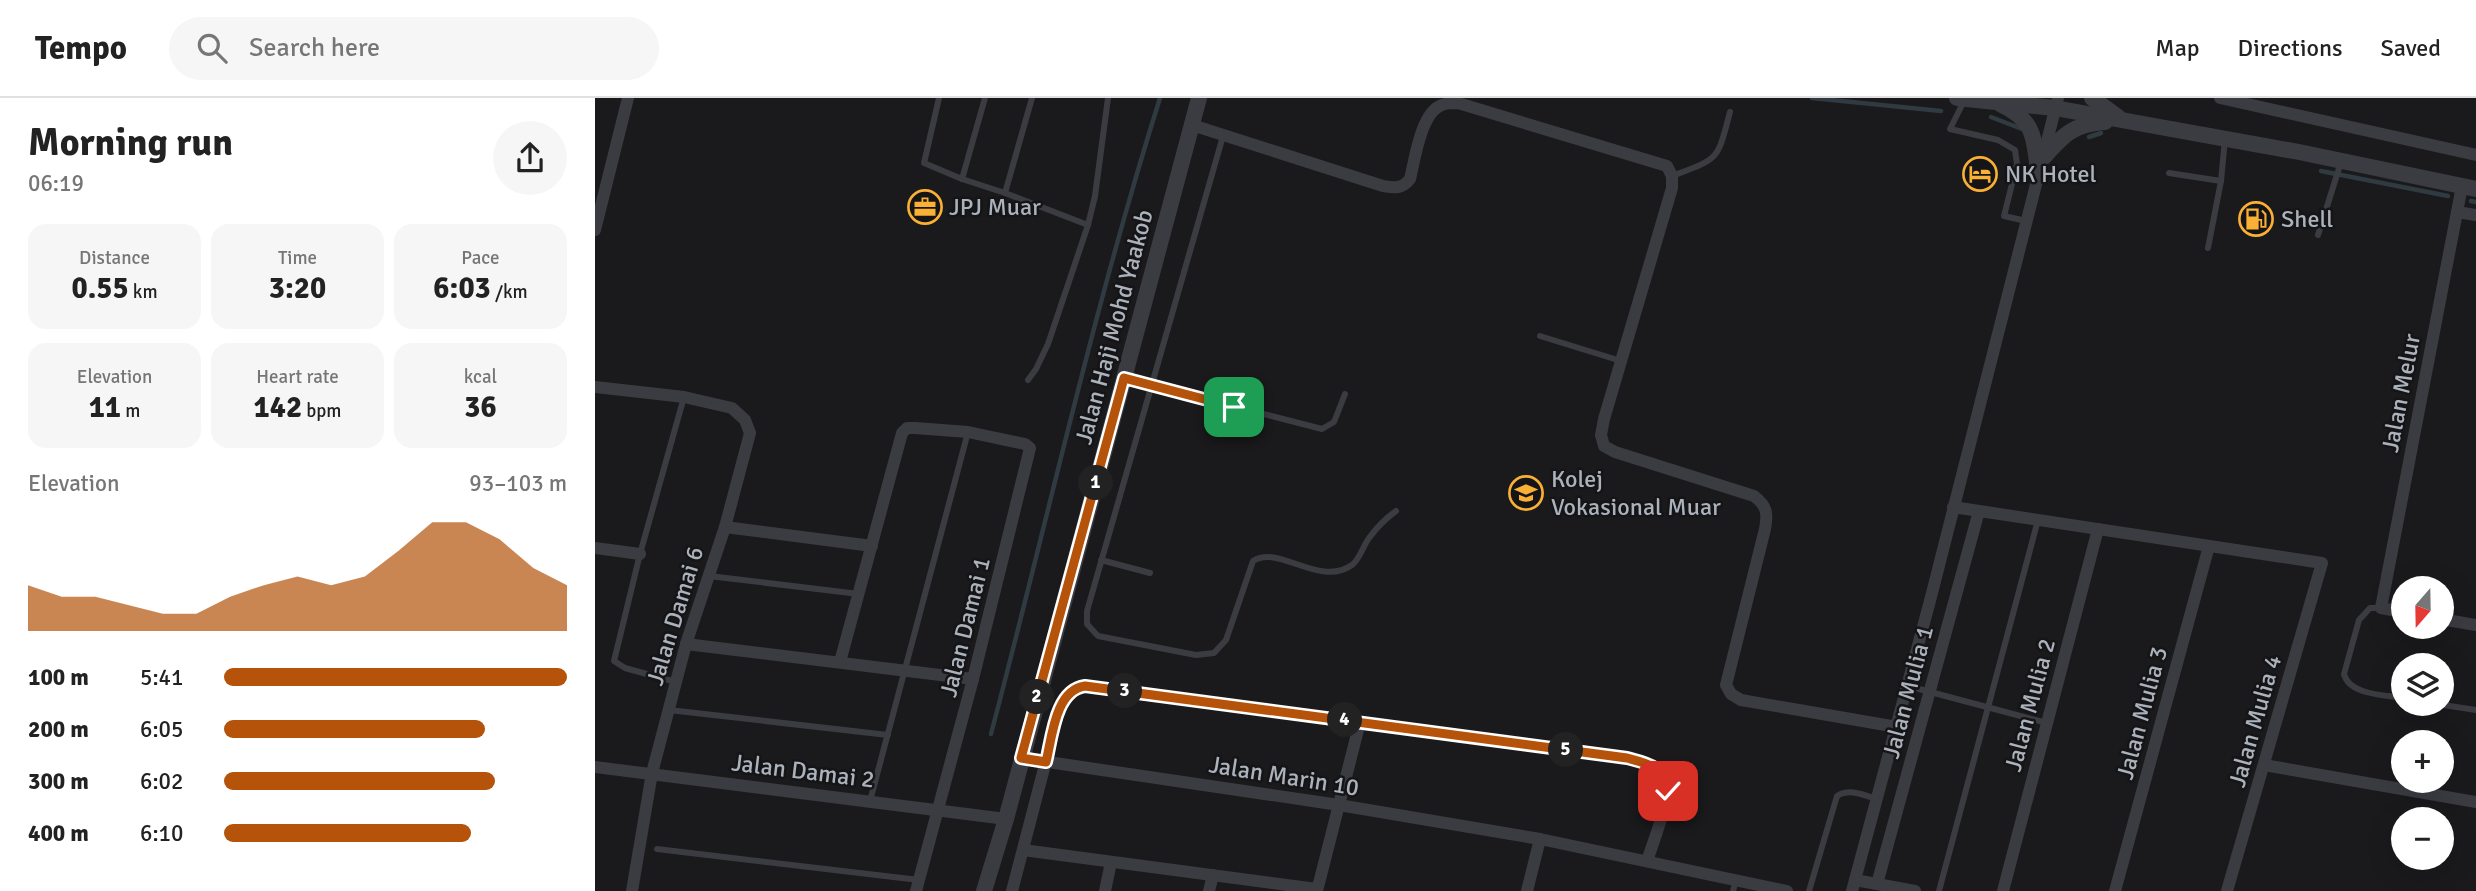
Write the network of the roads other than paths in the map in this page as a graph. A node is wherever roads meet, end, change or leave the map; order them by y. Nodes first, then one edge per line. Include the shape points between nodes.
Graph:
1 (628, 98) edge
2 (939, 98) edge
3 (985, 98) edge
4 (1032, 98) edge
5 (1108, 98) edge
6 (1199, 98) edge
7 (1957, 98) edge
8 (2092, 98) edge
9 (2220, 98) edge
10 (1966, 99) edge
11 (1997, 99) edge
12 (1476, 103) edge
13 (2056, 103) edge
14 (1730, 112) dead end
15 (2125, 120) junction
16 (1192, 125) junction
17 (1223, 135) junction
18 (2225, 139) junction
19 (2476, 155) edge
20 (2044, 156) junction
21 (2342, 160) junction
22 (2169, 173) dead end
23 (1672, 176) junction
24 (2039, 176) junction
25 (962, 179) junction
26 (2221, 181) junction
27 (2469, 187) edge
28 (1005, 193) junction
29 (2457, 212) junction
30 (2476, 215) edge
31 (2026, 221) junction
32 (1088, 225) junction
33 (595, 230) edge
34 (2318, 235) dead end
35 (2208, 248) dead end
36 (1540, 336) dead end
37 (1621, 361) junction
38 (1124, 378) junction
39 (1028, 380) dead end
40 (1152, 384) junction
41 (595, 387) edge
42 (1345, 394) dead end
43 (684, 397) junction
44 (968, 432) junction
45 (1953, 507) junction
46 (1396, 511) dead end
47 (1979, 511) junction
48 (2038, 520) junction
49 (725, 527) junction
50 (2098, 529) junction
51 (872, 546) junction
52 (2209, 546) junction
53 (595, 548) edge
54 (640, 554) junction
55 (1101, 560) junction
56 (1150, 573) dead end
57 (709, 576) junction
58 (859, 594) junction
59 (2381, 608) junction
60 (2391, 610) edge
61 (2454, 621) edge
62 (2476, 625) edge
63 (686, 643) junction
64 (840, 662) junction
65 (905, 671) junction
66 (973, 679) junction
67 (676, 681) junction
68 (1908, 686) junction
69 (1930, 691) junction
70 (2391, 696) edge
71 (1988, 707) junction
72 (2454, 707) edge
73 (669, 710) junction
74 (2476, 710) edge
75 (1360, 722) junction
76 (2047, 723) junction
77 (1897, 727) junction
78 (888, 735) junction
79 (1021, 758) junction
80 (1046, 762) junction
81 (2264, 765) junction
82 (595, 767) edge
83 (652, 773) junction
84 (1878, 799) junction
85 (870, 801) junction
86 (2476, 802) edge
87 (1339, 805) junction
88 (939, 810) junction
89 (1006, 819) junction
90 (1540, 839) junction
91 (657, 849) dead end
92 (1023, 850) junction
93 (1647, 861) junction
94 (1111, 862) junction
95 (1213, 875) junction
96 (1877, 884) junction
97 (917, 886) edge
98 (1734, 886) edge
99 (1854, 886) edge
100 (1317, 890) edge
101 (632, 891) edge
102 (984, 891) edge
103 (1012, 891) edge
104 (1105, 891) edge
105 (1209, 891) edge
106 (1527, 891) edge
107 (1787, 891) edge
108 (1809, 891) edge
109 (1916, 891) edge
110 (1939, 891) edge
111 (2003, 891) edge
112 (2115, 891) edge
113 (2227, 891) edge

1 - 33 street
2 - 25 lane via 924,163
3 - 25 lane
4 - 28 lane
5 - 32 lane
6 - 16 street, Jalan Haji Mohd Yaakob
7 - 10 street
8 - 15 street
9 - 19 street
10 - 11 street
10 - 31 lane via 1950,129 1998,140 2015,150 2017,164 2004,216
11 - 13 street
11 - 24 street via 2023,117 2032,131
12 - 17 street via 1441,105 1432,111 1425,121 1410,179 1397,188
12 - 23 street via 1657,162 1667,166
13 - 15 street
13 - 20 street
14 - 23 lane via 1715,157
15 - 18 street
15 - 20 street via 2077,127 2061,136
16 - 17 street
16 - 38 street, Jalan Haji Mohd Yaakob
17 - 40 lane
18 - 21 street
18 - 26 lane
20 - 24 street
21 - 27 street
21 - 34 lane
22 - 26 lane
23 - 37 street
24 - 31 street
25 - 28 lane
26 - 35 lane
27 - 29 street, Jalan Melur
28 - 32 lane
29 - 30 street
29 - 59 street, Jalan Melur
31 - 45 street
32 - 39 lane via 1048,344
36 - 37 lane
37 - 77 street via 1604,419 1604,446 1753,496 1767,510 1726,685 1731,694 1741,700
38 - 40 lane
38 - 79 street, Jalan Haji Mohd Yaakob
40 - 42 lane via 1322,429 1334,422
40 - 55 lane
41 - 43 street
43 - 49 street, Jalan Damai 6 via 732,408 745,420 750,433
43 - 54 lane
44 - 51 street via 907,428 902,433
44 - 65 lane
44 - 66 street, Jalan Damai 1 via 1030,448
45 - 47 street
45 - 68 street
46 - 55 lane via 1380,523 1352,565 1335,572 1270,557 1253,561 1226,640 1206,655 1091,631 1087,611
47 - 48 street
47 - 69 street, Jalan Mulia 1
48 - 50 street
48 - 71 lane
49 - 51 street
49 - 57 street, Jalan Damai 6
50 - 52 street
50 - 76 street, Jalan Mulia 2
51 - 58 street
52 - 81 street, Jalan Mulia 4 via 2322,563
52 - 112 street, Jalan Mulia 3
53 - 54 street
54 - 67 lane via 614,661
55 - 56 lane
57 - 58 lane
57 - 63 street, Jalan Damai 6
58 - 64 street
59 - 60 street
59 - 70 lane via 2370,608 2359,620 2344,674 2352,686
61 - 62 street
63 - 64 street
63 - 67 street, Jalan Damai 6
64 - 65 street
65 - 66 street
65 - 78 lane
66 - 88 street, Jalan Damai 1
67 - 73 street, Jalan Damai 6
68 - 69 lane
68 - 77 street
69 - 71 lane
69 - 96 street, Jalan Mulia 1
71 - 76 lane
71 - 110 lane
72 - 74 lane
73 - 78 lane
73 - 83 street, Jalan Damai 6
75 - 80 street via 1075,687 1059,710
75 - 87 street
75 - 93 street via 1649,764 1664,775 1668,791
76 - 111 street, Jalan Mulia 2
77 - 84 street
78 - 85 lane
79 - 80 street, Jalan Marin 10
79 - 89 street, Jalan Haji Mohd Yaakob
80 - 87 street, Jalan Marin 10
80 - 92 street
81 - 86 street
81 - 113 street, Jalan Mulia 4
82 - 83 street, Jalan Damai 2
83 - 85 street, Jalan Damai 2
83 - 101 street, Jalan Damai 6
84 - 99 street
84 - 108 lane via 1851,792 1837,796
85 - 88 street, Jalan Damai 2
87 - 90 street, Jalan Marin 10
87 - 100 street
88 - 89 street, Jalan Damai 2
88 - 97 street, Jalan Damai 1
89 - 102 street, Jalan Haji Mohd Yaakob
90 - 93 street, Jalan Marin 10
90 - 106 street
91 - 97 lane
92 - 94 street
92 - 103 street
93 - 98 street, Jalan Marin 10
94 - 95 street
94 - 104 street
95 - 100 street
95 - 105 street
96 - 99 street
96 - 109 street
98 - 107 street, Jalan Marin 10

